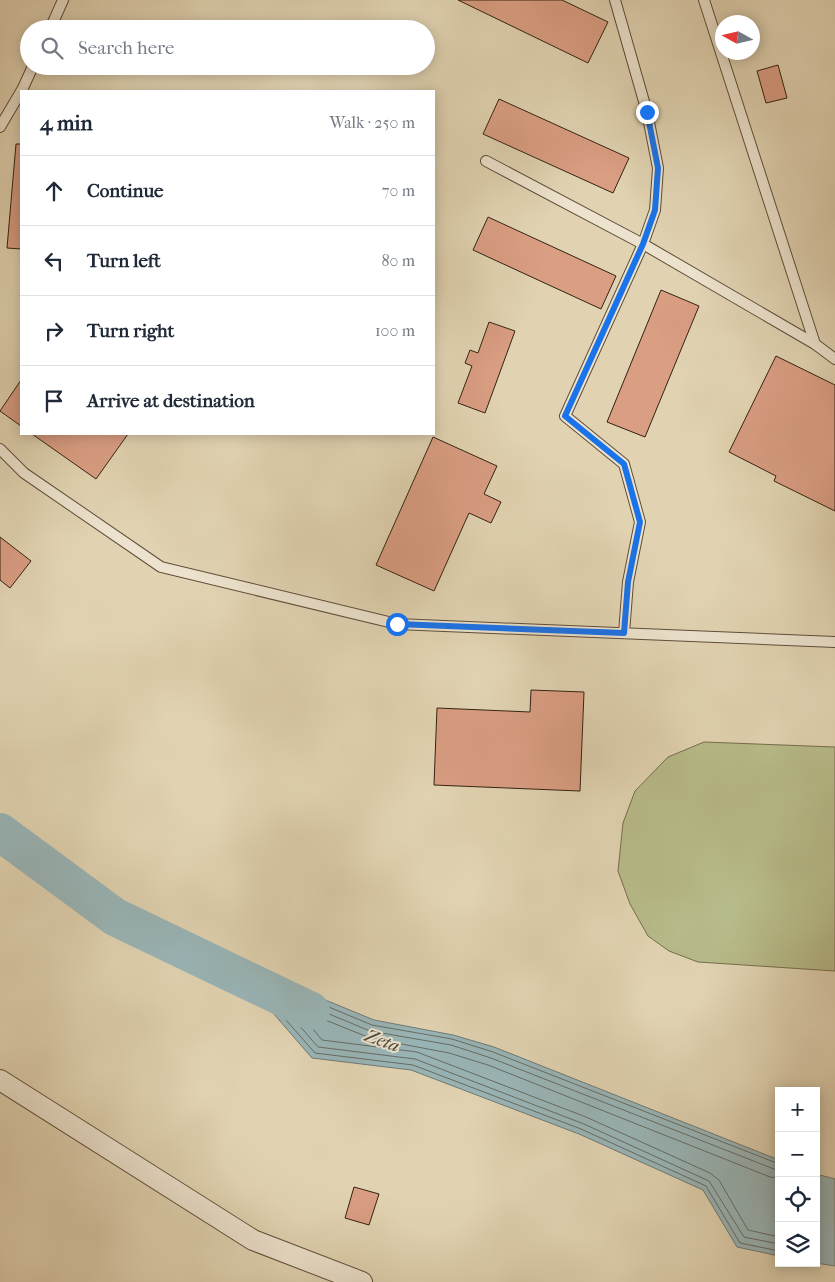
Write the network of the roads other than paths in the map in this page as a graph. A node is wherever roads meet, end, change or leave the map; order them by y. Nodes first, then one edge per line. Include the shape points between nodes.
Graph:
1 (62, 0) edge
2 (615, 0) edge
3 (704, 0) edge
4 (54, 20) edge
5 (29, 75) edge
6 (22, 90) edge
7 (20, 93) edge
8 (0, 127) edge
9 (486, 161) dead end
10 (643, 244) junction
11 (815, 344) junction
12 (835, 358) edge
13 (0, 449) edge
14 (624, 633) junction
15 (835, 642) edge
16 (0, 1080) edge
17 (362, 1282) edge

1 - 4 lane
2 - 10 lane via 647,112 658,168 655,210
3 - 11 lane
5 - 6 lane
7 - 8 lane
9 - 10 lane
10 - 11 lane
10 - 14 lane via 565,416 624,464 640,522 628,582
11 - 12 lane
13 - 14 lane via 24,473 161,567 397,624
14 - 15 lane
16 - 17 street via 253,1240

